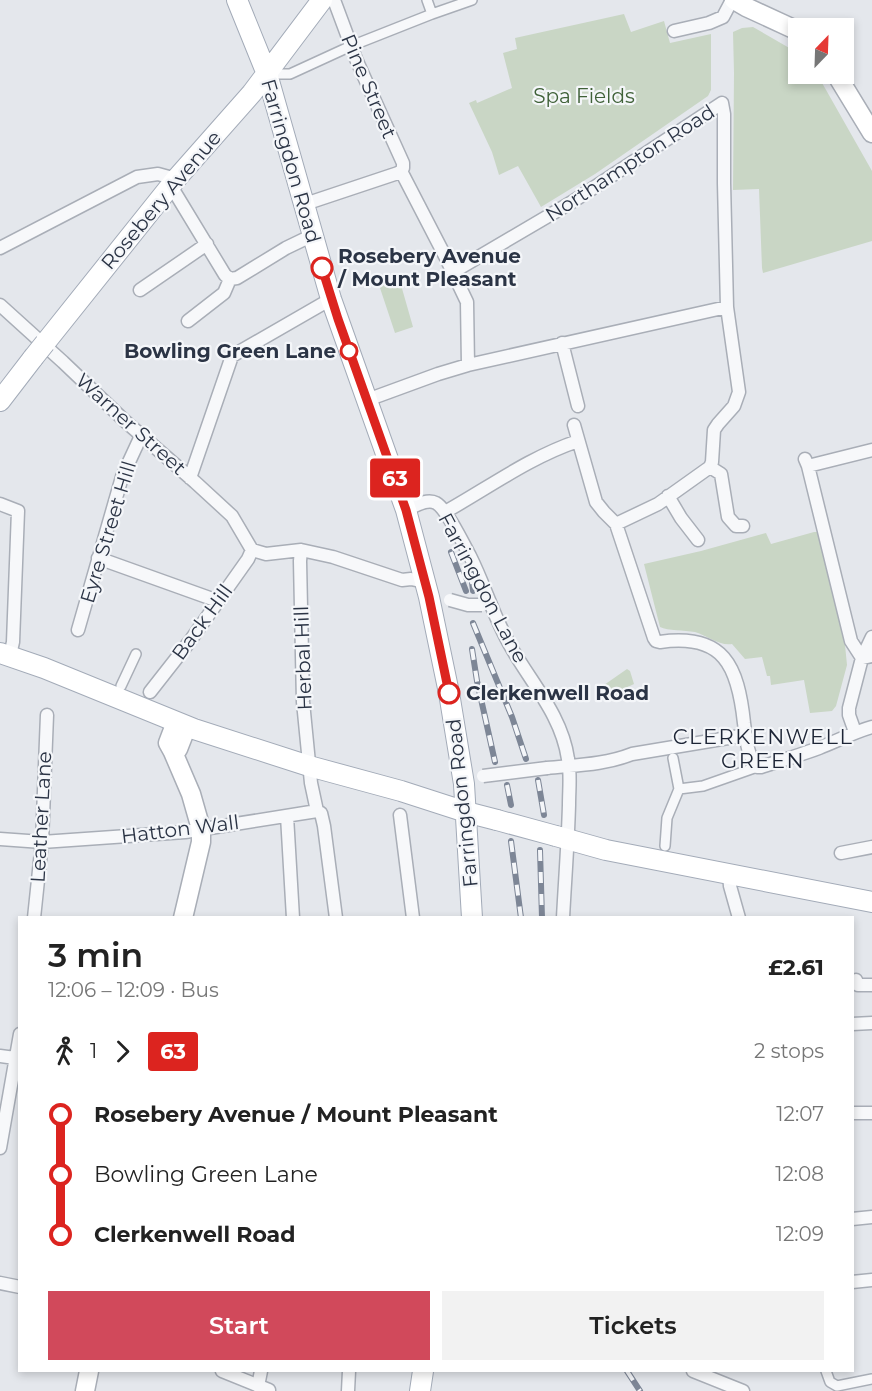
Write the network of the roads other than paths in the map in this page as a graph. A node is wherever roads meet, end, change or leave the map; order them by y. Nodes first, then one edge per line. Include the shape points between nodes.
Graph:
1 (237, 0) edge
2 (322, 0) edge
3 (334, 0) edge
4 (428, 0) edge
5 (472, 0) edge
6 (733, 0) edge
7 (432, 14) junction
8 (788, 26) edge
9 (674, 31) dead end
10 (351, 46) junction
11 (267, 74) junction
12 (843, 84) edge
13 (872, 133) edge
14 (401, 171) junction
15 (174, 183) junction
16 (305, 204) junction
17 (313, 235) junction
18 (207, 244) junction
19 (0, 248) edge
20 (453, 272) junction
21 (230, 279) junction
22 (140, 290) dead end
23 (331, 299) junction
24 (728, 303) junction
25 (0, 305) edge
26 (188, 321) dead end
27 (562, 343) junction
28 (468, 365) junction
29 (367, 400) junction
30 (0, 401) edge
31 (578, 406) dead end
32 (574, 425) dead end
33 (141, 436) junction
34 (578, 441) junction
35 (872, 450) edge
36 (710, 467) junction
37 (190, 478) junction
38 (668, 496) junction
39 (0, 504) edge
40 (406, 510) junction
41 (445, 512) junction
42 (616, 524) junction
43 (742, 526) dead end
44 (698, 540) dead end
45 (252, 550) junction
46 (301, 550) junction
47 (98, 558) junction
48 (427, 590) junction
49 (218, 602) junction
50 (486, 604) junction
51 (78, 630) dead end
52 (872, 637) edge
53 (5, 654) edge
54 (136, 654) dead end
55 (867, 657) edge
56 (121, 686) dead end
57 (150, 692) dead end
58 (47, 715) dead end
59 (181, 724) junction
60 (872, 727) edge
61 (855, 732) junction
62 (746, 735) junction
63 (673, 758) dead end
64 (309, 766) junction
65 (569, 766) junction
66 (756, 767) junction
67 (483, 776) dead end
68 (679, 789) junction
69 (317, 811) junction
70 (466, 812) junction
71 (400, 815) dead end
72 (287, 816) junction
73 (201, 829) junction
74 (562, 838) junction
75 (0, 839) edge
76 (42, 842) junction
77 (665, 846) dead end
78 (872, 847) edge
79 (841, 853) dead end
80 (729, 874) junction
81 (872, 902) edge
82 (34, 916) edge
83 (183, 916) edge
84 (293, 916) edge
85 (336, 916) edge
86 (413, 916) edge
87 (472, 916) edge
88 (563, 916) edge
89 (738, 916) edge
90 (856, 980) dead end
91 (872, 985) edge
92 (872, 1023) edge
93 (854, 1024) edge
94 (18, 1044) edge
95 (0, 1056) edge
96 (15, 1058) junction
97 (854, 1113) edge
98 (872, 1113) edge
99 (0, 1148) edge
100 (872, 1217) edge
101 (854, 1219) edge
102 (872, 1280) edge
103 (854, 1282) edge
104 (0, 1283) edge
105 (18, 1287) edge
106 (89, 1372) edge
107 (224, 1372) edge
108 (261, 1372) edge
109 (349, 1372) edge
110 (423, 1372) edge
111 (696, 1372) edge
112 (826, 1372) edge
113 (872, 1379) edge
114 (263, 1388) edge
115 (85, 1391) edge
116 (348, 1391) edge
117 (420, 1391) edge
118 (743, 1391) edge

1 - 11 main road, Farringdon Road
2 - 11 main road, Rosebery Avenue
3 - 10 street, Pine Street
4 - 7 street
5 - 7 street
6 - 8 main road
6 - 9 street via 723,17
7 - 10 street
10 - 11 street via 290,74
10 - 14 street, Pine Street via 403,163
11 - 15 main road, Rosebery Avenue
11 - 16 main road, Farringdon Road
12 - 13 main road
14 - 16 street
14 - 20 street, Pine Street
15 - 18 street
15 - 19 street via 158,174 137,177
15 - 30 main road, Rosebery Avenue, bridge
16 - 17 main road, Farringdon Road
17 - 21 street
17 - 23 main road, Farringdon Road
18 - 21 street
18 - 22 street
20 - 24 street, Northampton Road via 572,202 722,103
20 - 28 street via 467,302
21 - 26 street via 224,293
23 - 29 main road, Farringdon Road
23 - 37 street via 232,356
24 - 27 street
24 - 36 street via 739,392 734,406 714,430
25 - 33 street, Warner Street
27 - 28 street
27 - 31 street
28 - 29 street
29 - 40 main road, Farringdon Road
32 - 34 street
33 - 37 street, Warner Street
33 - 47 street, Eyre Street Hill via 122,477
34 - 41 street via 513,472
34 - 42 street via 596,502
35 - 55 street via 807,463 851,641
36 - 38 street
36 - 43 street via 721,474 728,517 736,526
37 - 45 street, Warner Street via 232,516
38 - 42 street
38 - 44 street
39 - 53 street via 18,511 13,642
40 - 41 street, Farringdon Lane via 434,501
40 - 48 main road, Farringdon Road
41 - 50 street, Farringdon Lane via 471,558
42 - 62 street via 654,638 660,642 698,641 719,652 739,686
45 - 46 street via 266,554
45 - 49 street, Back Hill
46 - 48 street via 402,580 411,579
46 - 64 street, Herbal Hill via 302,674
47 - 49 street
47 - 51 street, Eyre Street Hill
48 - 50 street, bridge via 468,605
48 - 70 main road, Farringdon Road via 457,736
49 - 57 street, Back Hill
50 - 65 street, Farringdon Lane via 557,723
52 - 55 street
53 - 59 main road
54 - 56 street
55 - 61 street via 849,708
58 - 76 street, Leather Lane
59 - 64 main road
59 - 73 main road via 168,743 191,794
60 - 61 street
61 - 66 street via 819,748
62 - 65 street
62 - 66 street
63 - 68 street
64 - 69 street, Herbal Hill
64 - 70 main road
65 - 67 street, bridge
65 - 74 street, Farringdon Lane
66 - 68 street via 703,786
68 - 77 street via 667,818
69 - 72 street, Hatton Wall
69 - 85 street, Herbal Hill via 324,826
70 - 74 main road, bridge
70 - 87 main road, Farringdon Road
71 - 86 street
72 - 73 street, Hatton Wall
72 - 84 street
73 - 76 street, Hatton Wall
73 - 83 main road
74 - 80 main road
74 - 88 street, Farringdon Lane
75 - 76 street, Hatton Wall
76 - 82 street, Leather Lane
78 - 79 street
80 - 81 main road
80 - 89 street
90 - 91 street via 858,985
92 - 93 street
94 - 96 street
95 - 96 street
96 - 99 street
97 - 98 street
100 - 101 street
102 - 103 street
104 - 105 street
106 - 115 main road
107 - 114 street
108 - 114 street
109 - 116 street
110 - 117 main road
111 - 118 street
112 - 113 street via 830,1382 837,1386

